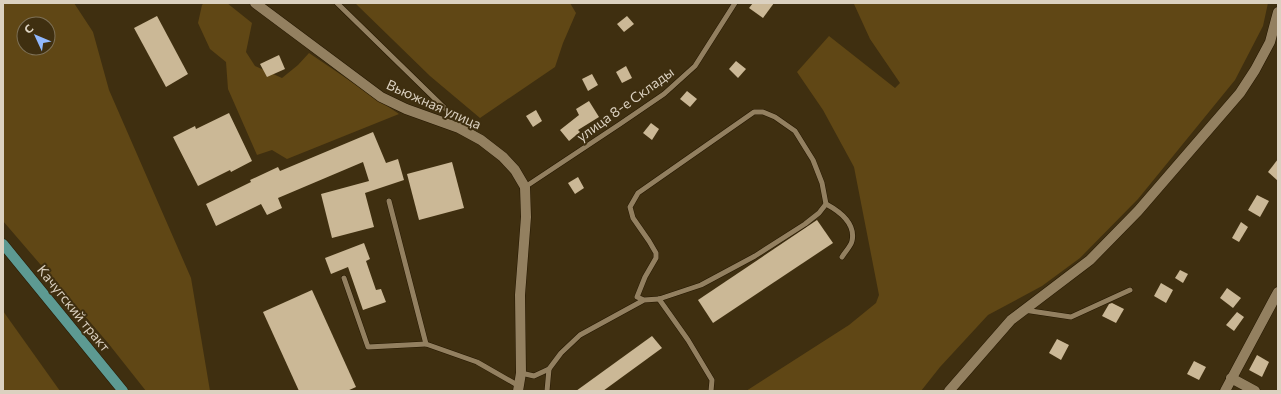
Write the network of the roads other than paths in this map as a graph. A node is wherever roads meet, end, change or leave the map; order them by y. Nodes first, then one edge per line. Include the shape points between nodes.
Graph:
1 (255, 3) edge
2 (337, 3) edge
3 (735, 3) edge
4 (1278, 12) edge
5 (473, 136) junction
6 (525, 187) junction
7 (390, 201) dead end
8 (826, 204) junction
9 (3, 244) edge
10 (842, 257) dead end
11 (344, 278) dead end
12 (1130, 290) dead end
13 (1278, 292) edge
14 (659, 299) junction
15 (644, 300) junction
16 (1023, 310) junction
17 (426, 344) junction
18 (549, 369) junction
19 (521, 373) junction
20 (1231, 378) junction
21 (519, 388) edge
22 (123, 391) edge
23 (548, 391) edge
24 (711, 391) edge
25 (950, 391) edge
26 (1224, 391) edge
27 (1255, 391) edge

1 - 5 street, Вьюжная улица via 381,97
2 - 5 lane
3 - 6 lane, улица 8-е Склады via 695,66 664,94
4 - 16 street via 1270,42 1240,93 1115,236 1090,260
5 - 6 street, Вьюжная улица via 503,157
6 - 19 street, Вьюжная улица via 526,217 520,295
7 - 17 lane
8 - 10 lane via 835,208 852,229 852,242
8 - 14 lane via 805,224 755,256 701,285
8 - 15 lane via 822,183 813,160 795,132 775,117 763,112 754,112 638,193 633,201 630,207 633,218 656,253 637,297
9 - 22 main road, Качугский тракт
11 - 17 lane via 368,347
12 - 16 lane via 1071,317
13 - 20 street
14 - 15 lane
14 - 24 lane via 712,380
15 - 18 lane via 580,335
16 - 25 street via 1011,320
17 - 21 lane via 478,362
18 - 19 lane via 534,376
18 - 23 lane
19 - 21 street, Вьюжная улица
20 - 26 street
20 - 27 street

